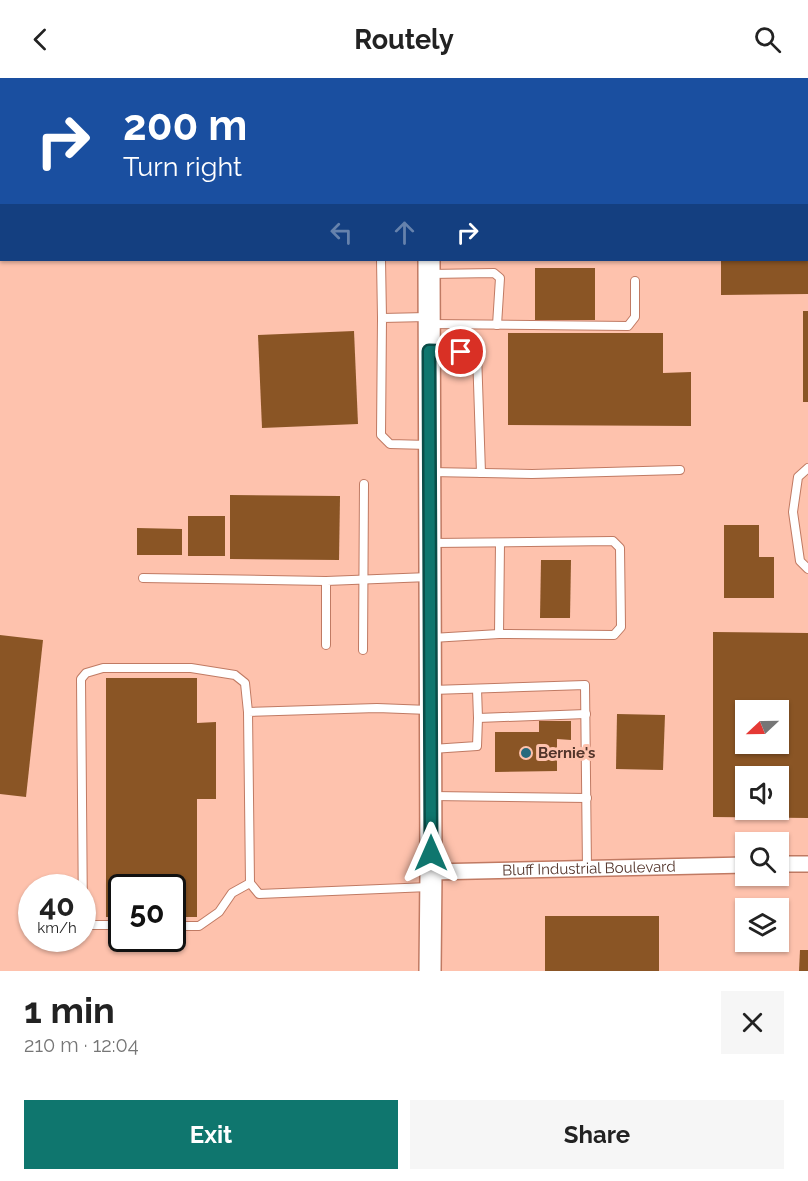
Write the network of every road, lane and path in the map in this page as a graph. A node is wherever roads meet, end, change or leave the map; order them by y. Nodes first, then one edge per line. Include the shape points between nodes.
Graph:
1 (381, 261) edge
2 (429, 267) edge
3 (634, 281) dead end
4 (382, 318) junction
5 (429, 321) junction
6 (497, 325) junction
7 (429, 351) junction
8 (430, 445) junction
9 (808, 468) edge
10 (680, 470) dead end
11 (430, 471) junction
12 (481, 473) junction
13 (364, 484) dead end
14 (430, 543) junction
15 (500, 543) junction
16 (808, 569) edge
17 (430, 577) junction
18 (143, 578) dead end
19 (363, 580) junction
20 (326, 581) junction
21 (499, 634) junction
22 (430, 638) junction
23 (326, 645) dead end
24 (363, 650) dead end
25 (477, 689) junction
26 (430, 700) junction
27 (248, 712) junction
28 (586, 714) junction
29 (478, 718) junction
30 (430, 749) junction
31 (431, 796) junction
32 (586, 798) junction
33 (789, 864) edge
34 (808, 864) edge
35 (735, 865) edge
36 (587, 868) junction
37 (431, 879) junction
38 (250, 883) junction
39 (108, 925) edge
40 (186, 926) edge
41 (430, 971) edge

1 - 4 lane
2 - 5 main road
2 - 6 lane via 494,273 500,278
3 - 6 lane via 634,317 628,326
4 - 5 lane
4 - 8 lane via 381,435 390,444
5 - 6 lane
5 - 7 main road
7 - 8 main road
7 - 12 lane via 477,353
8 - 11 main road
9 - 16 lane via 798,477 793,512 800,561
10 - 12 lane
11 - 12 lane
11 - 14 main road
13 - 19 lane
14 - 15 lane
14 - 17 main road
15 - 21 lane
15 - 21 lane via 613,541 620,548 621,627 614,635
17 - 19 lane
17 - 22 main road
18 - 20 lane
19 - 20 lane
19 - 24 lane
20 - 23 lane
21 - 22 lane
22 - 26 main road
25 - 26 lane
25 - 28 lane via 585,685
25 - 29 lane
26 - 27 lane via 377,708
26 - 30 main road
27 - 38 lane
27 - 39 lane via 245,683 235,675 217,671 103,668 86,673 81,679 83,920 87,925
28 - 29 lane
28 - 32 lane
29 - 30 lane via 477,746
30 - 31 main road
31 - 32 lane
31 - 37 main road
32 - 36 lane
33 - 34 street
35 - 36 street, Bluff Industrial Boulevard
36 - 37 street, Bluff Industrial Boulevard
37 - 38 lane via 259,894
37 - 41 main road
38 - 40 lane via 232,893 219,912 198,926

